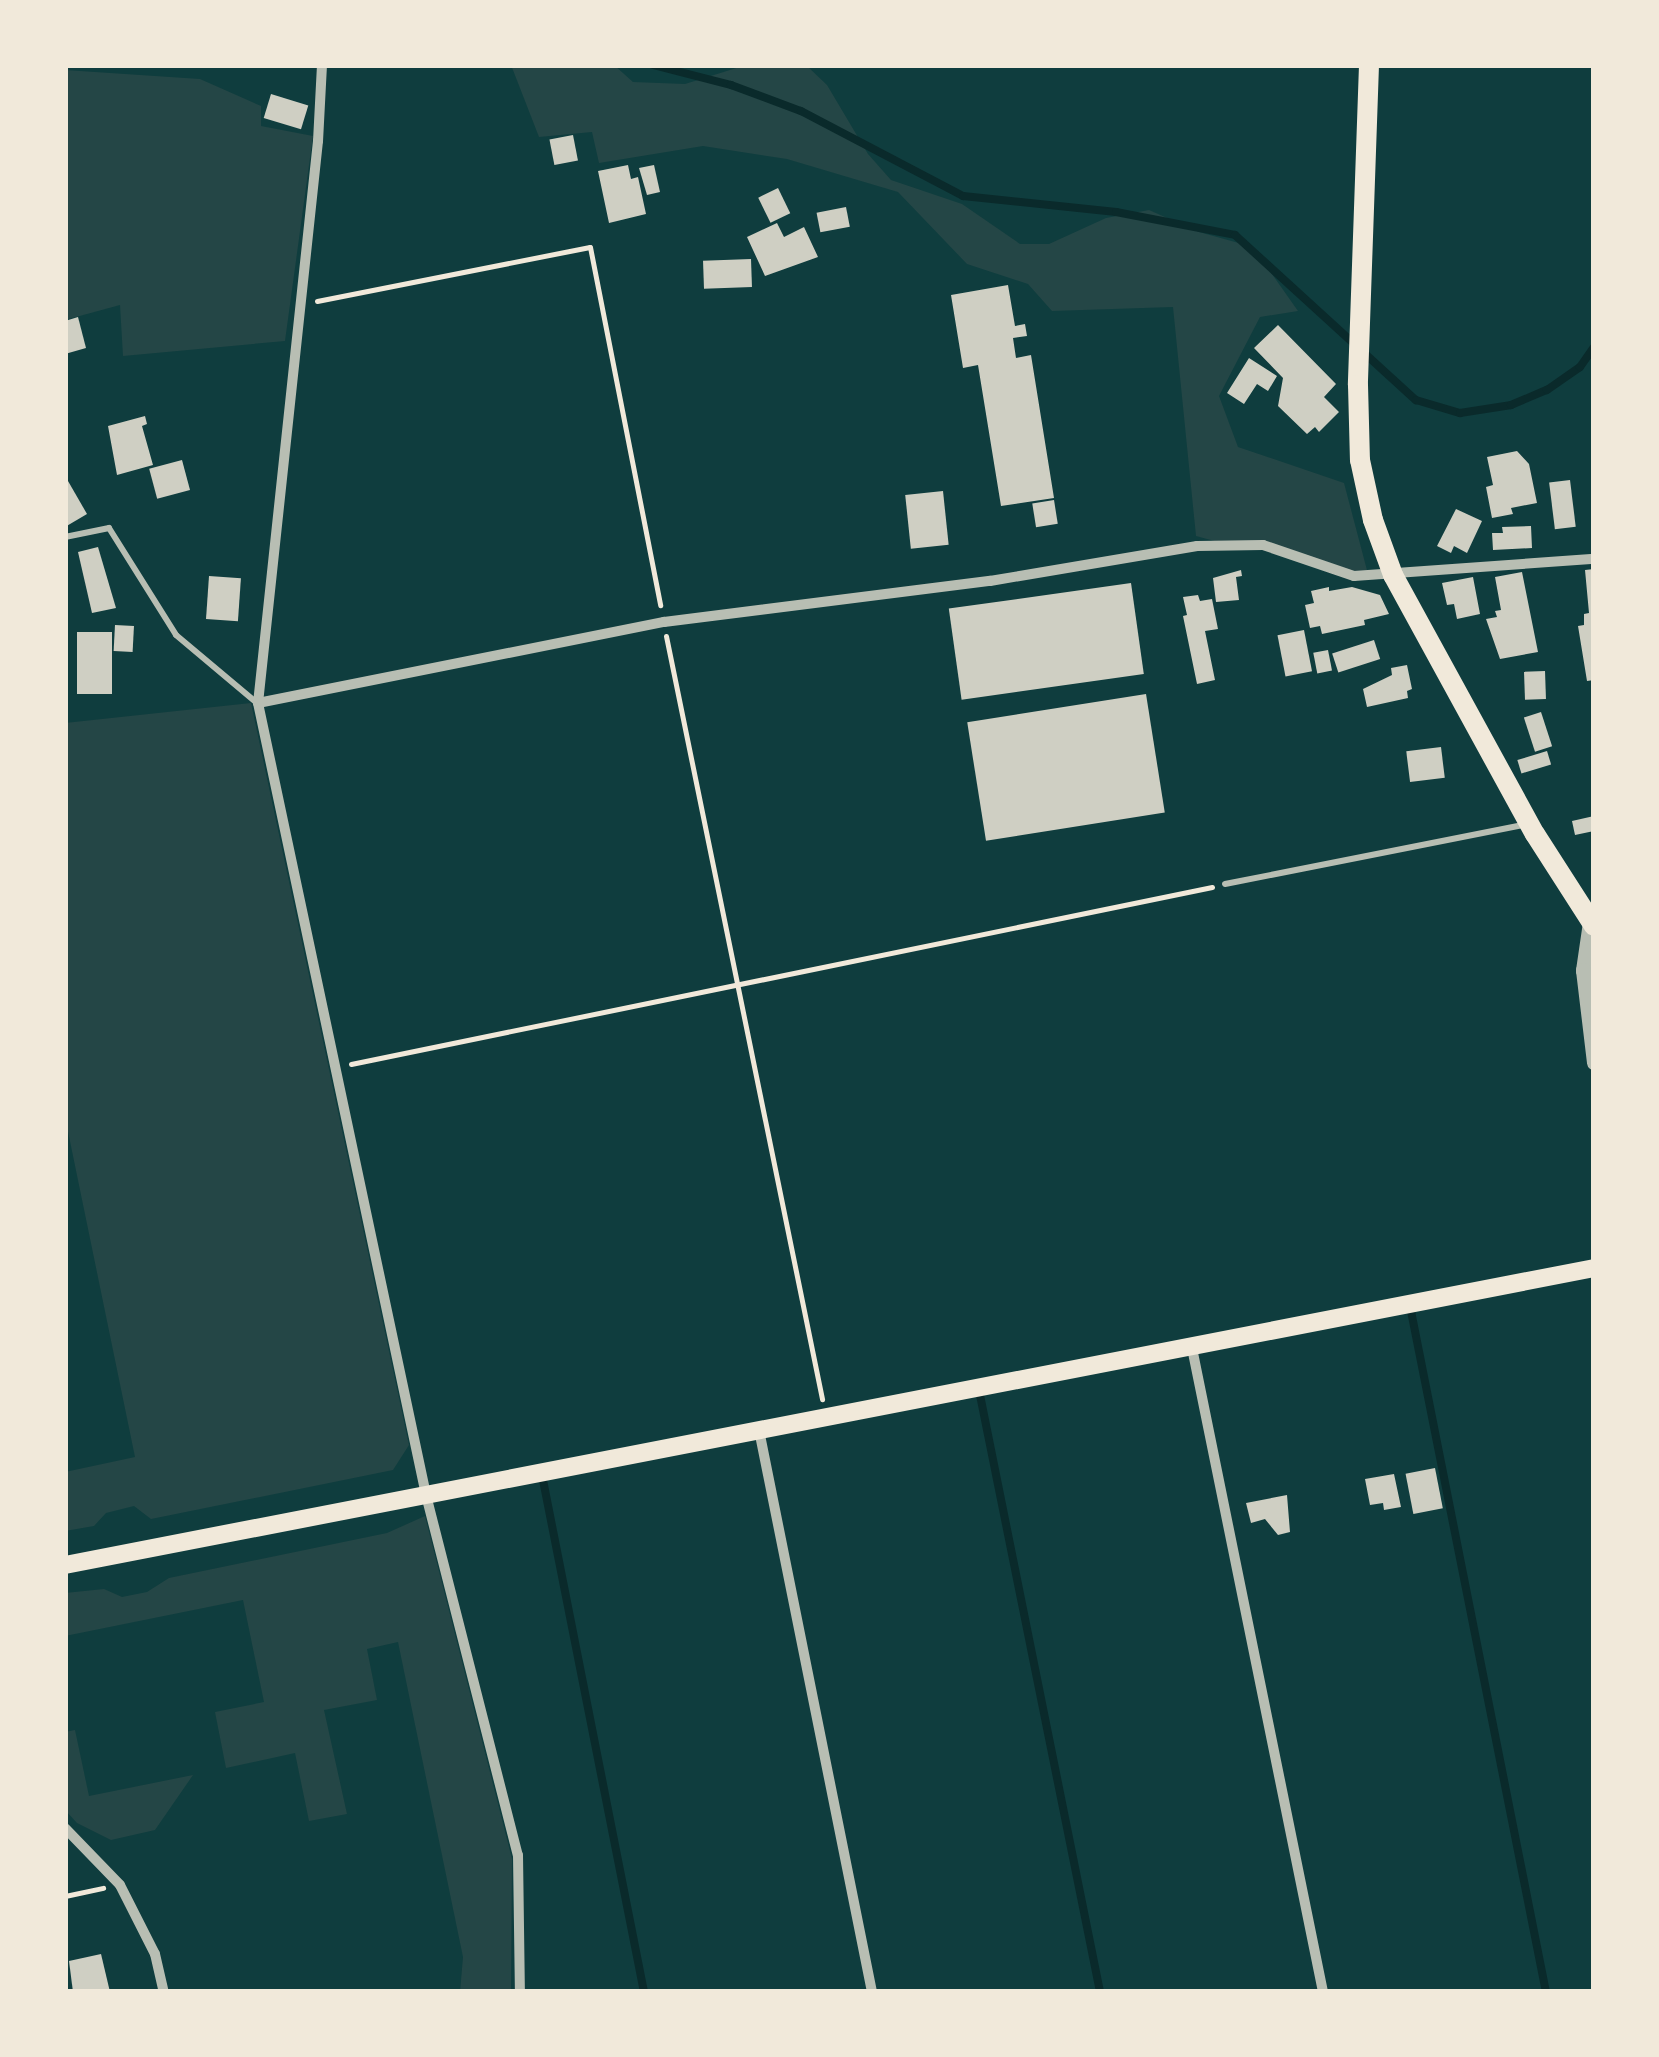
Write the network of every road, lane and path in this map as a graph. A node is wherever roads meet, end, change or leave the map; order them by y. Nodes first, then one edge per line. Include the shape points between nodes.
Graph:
1 (322, 65) edge
2 (1369, 65) edge
3 (298, 305) junction
4 (65, 537) edge
5 (1594, 560) edge
6 (1393, 576) junction
7 (664, 622) junction
8 (258, 703) junction
9 (1530, 824) junction
10 (1225, 884) joint
11 (1592, 924) edge
12 (738, 984) junction
13 (1594, 1062) edge
14 (337, 1067) junction
15 (1594, 1268) edge
16 (1191, 1343) junction
17 (826, 1417) junction
18 (759, 1430) junction
19 (426, 1495) junction
20 (65, 1565) edge
21 (65, 1828) edge
22 (120, 1885) junction
23 (65, 1896) edge
24 (164, 1992) edge
25 (520, 1992) edge
26 (872, 1992) edge
27 (1323, 1992) edge

1 - 3 street
2 - 6 highway via 1360,460
3 - 7 path via 590,247
3 - 8 street
4 - 8 lane via 109,528 176,634
5 - 6 street
6 - 7 street via 1354,576 1264,545 1197,546 990,581
6 - 9 highway
7 - 8 street
7 - 12 path
8 - 14 street
9 - 10 lane
9 - 11 highway
10 - 12 path
11 - 13 street via 1583,970
12 - 14 path
12 - 17 path
14 - 19 street
15 - 16 main road
16 - 17 main road
16 - 27 street
17 - 18 main road
18 - 19 main road
18 - 26 street
19 - 20 main road
19 - 25 street via 518,1854
21 - 22 street
22 - 23 path
22 - 24 street via 155,1954

